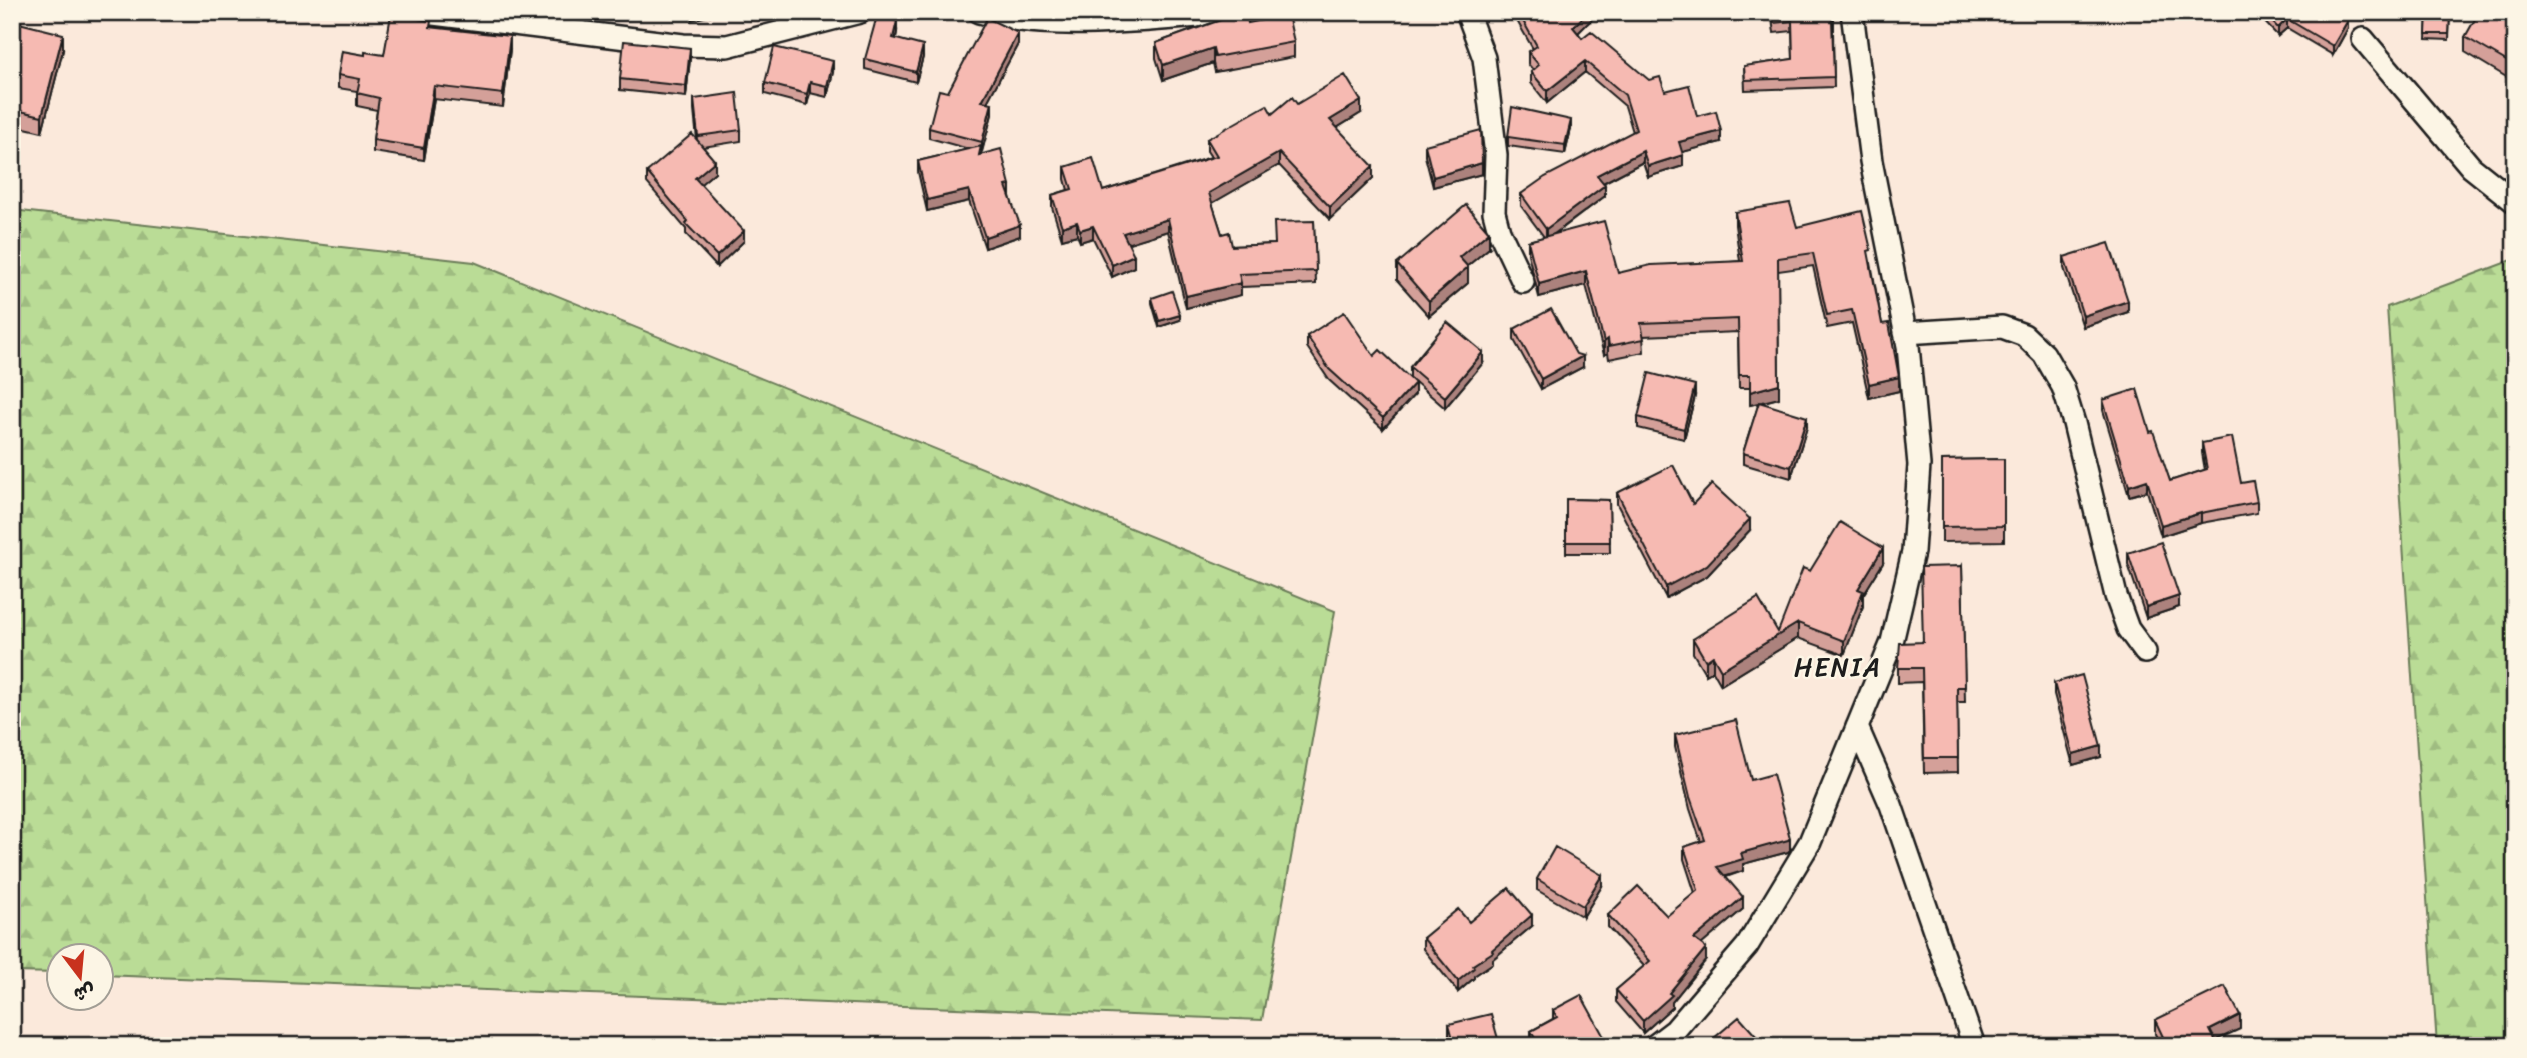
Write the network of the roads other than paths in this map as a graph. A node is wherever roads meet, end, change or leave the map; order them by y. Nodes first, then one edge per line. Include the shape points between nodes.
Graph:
1 (417, 12) edge
2 (860, 12) edge
3 (979, 12) edge
4 (1222, 12) edge
5 (1467, 12) edge
6 (1852, 12) edge
7 (2363, 39) dead end
8 (2515, 202) edge
9 (1523, 282) dead end
10 (1905, 332) junction
11 (2145, 652) dead end
12 (1857, 727) junction
13 (1654, 1046) edge
14 (1974, 1046) edge

1 - 2 street via 683,45 727,46
3 - 4 street via 1032,23
5 - 9 street via 1484,58 1496,155 1494,212
6 - 10 street via 1871,161
7 - 8 street via 2471,167
10 - 11 street via 2002,327 2024,335 2044,354 2063,387 2116,596 2128,629
10 - 12 street via 1919,465 1913,552 1892,642
12 - 13 street via 1810,842 1747,946 1675,1030
12 - 14 street via 1891,805

